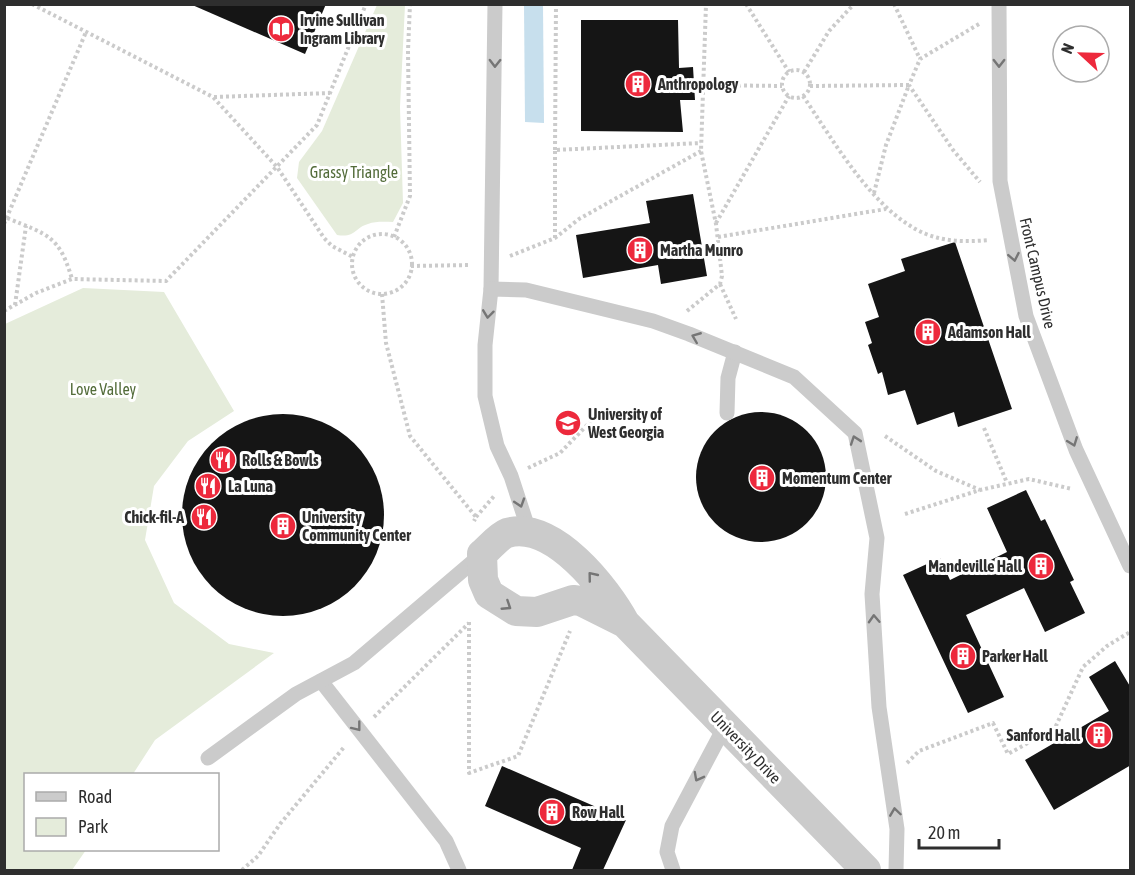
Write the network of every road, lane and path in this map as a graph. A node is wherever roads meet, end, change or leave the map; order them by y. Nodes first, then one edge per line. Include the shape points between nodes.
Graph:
1 (32, 4) edge
2 (42, 4) edge
3 (366, 4) edge
4 (410, 4) edge
5 (495, 4) edge
6 (556, 4) edge
7 (706, 4) edge
8 (746, 4) edge
9 (854, 4) edge
10 (894, 4) edge
11 (999, 4) edge
12 (45, 11) junction
13 (980, 24) dead end
14 (86, 33) junction
15 (920, 59) junction
16 (789, 72) junction
17 (804, 72) junction
18 (702, 85) junction
19 (909, 85) junction
20 (782, 86) junction
21 (810, 86) junction
22 (330, 93) junction
23 (789, 96) junction
24 (803, 96) junction
25 (213, 97) junction
26 (701, 143) junction
27 (555, 150) junction
28 (701, 151) junction
29 (276, 167) junction
30 (982, 185) dead end
31 (874, 193) junction
32 (886, 209) junction
33 (8, 218) junction
34 (4, 224) edge
35 (716, 224) junction
36 (26, 226) junction
37 (394, 237) junction
38 (718, 237) junction
39 (555, 238) junction
40 (989, 240) dead end
41 (353, 257) junction
42 (491, 261) junction
43 (411, 266) junction
44 (72, 279) junction
45 (720, 284) junction
46 (491, 289) junction
47 (382, 294) junction
48 (15, 305) junction
49 (4, 311) edge
50 (687, 311) dead end
51 (736, 319) dead end
52 (735, 352) junction
53 (728, 413) dead end
54 (984, 428) dead end
55 (885, 436) dead end
56 (1007, 483) junction
57 (980, 490) junction
58 (1097, 495) junction
59 (905, 514) dead end
60 (470, 527) dead end
61 (529, 531) junction
62 (482, 554) junction
63 (1131, 566) edge
64 (469, 622) dead end
65 (625, 623) junction
66 (573, 624) dead end
67 (1131, 632) edge
68 (321, 681) junction
69 (725, 726) junction
70 (208, 758) dead end
71 (903, 771) dead end
72 (280, 824) dead end
73 (242, 870) edge
74 (459, 870) edge
75 (673, 870) edge
76 (865, 870) edge
77 (896, 870) edge

1 - 12 path
2 - 12 path
3 - 22 path
4 - 37 path via 410,196
5 -> 42 lane
6 - 27 path
7 - 18 path
8 - 16 path
9 - 17 path via 829,31
10 - 15 path
11 -> 58 lane, Front Campus Drive via 1000,181 1026,316
12 - 14 path
13 - 15 path
14 - 25 path
14 - 33 path
15 - 19 path
16 - 17 path
16 - 20 path
17 - 21 path
18 - 20 path
18 - 26 path
19 - 21 path
19 - 30 path
19 - 31 path via 886,145
20 - 23 path
21 - 24 path
22 - 25 path
22 - 29 path via 317,125
23 - 24 path
23 - 35 path
24 - 31 path
25 - 29 path
26 - 27 path
26 - 28 path
27 - 39 path
28 - 35 path
28 - 39 path via 579,219
29 - 41 path via 324,238
29 - 44 path via 166,282
31 - 32 path
32 - 38 path
32 - 40 path via 925,234 945,240
33 - 34 path
33 - 36 path
35 - 38 path
36 - 44 path via 56,242 66,257
36 - 48 path
37 - 41 path via 384,234 365,239
37 - 43 path via 409,250
38 - 45 path
39 - 42 path
41 - 47 path via 358,283 365,290
42 - 43 path via 470,266
42 - 46 lane
43 - 47 path via 402,287
44 - 48 path
45 - 50 path
45 - 51 path
52 -> 46 lane via 653,321 526,290
46 -> 61 lane via 485,396 497,446
47 - 60 path via 386,343 410,436 476,518
48 - 49 path
52 - 53 lane via 728,378
77 -> 52 lane via 897,829 879,707 873,606 877,538 855,433 794,376
54 - 56 path
55 - 57 path via 936,471
56 - 57 path
56 - 58 path via 1029,478
57 - 59 path
58 - 63 lane, Front Campus Drive
61 - 62 street via 505,534
65 -> 61 street, University Drive via 586,568
62 -> 65 street, University Drive via 483,580 489,594 516,611 537,612 573,600
62 - 68 lane via 354,663
64 - 66 path via 469,773 518,756
65 - 69 street, University Drive
67 - 71 path via 1083,667 1055,728 1008,754 993,723 919,751
68 - 70 lane
68 -> 74 lane via 446,841
69 -> 75 lane via 672,826 667,852
69 - 76 street, University Drive
72 - 73 path via 258,856

